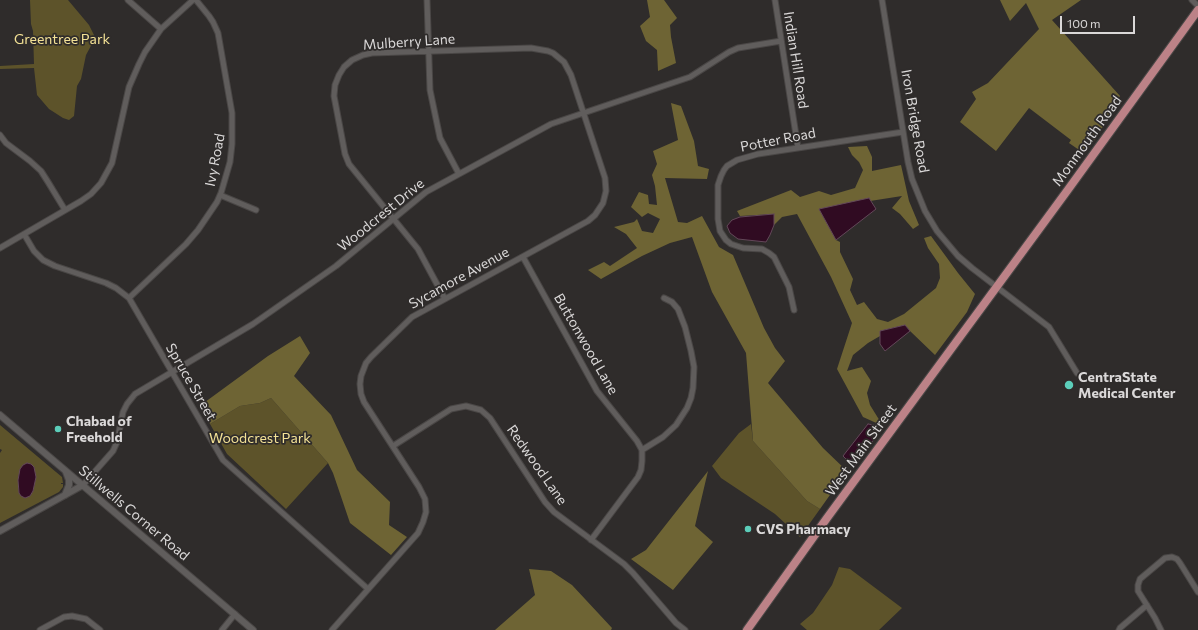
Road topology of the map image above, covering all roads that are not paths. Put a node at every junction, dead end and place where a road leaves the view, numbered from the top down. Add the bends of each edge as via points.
1 (128, 0) edge
2 (194, 0) edge
3 (427, 0) edge
4 (775, 0) edge
5 (882, 0) edge
6 (1192, 0) edge
7 (1198, 6) edge
8 (1198, 10) edge
9 (161, 29) junction
10 (781, 41) junction
11 (429, 51) junction
12 (553, 54) joint
13 (584, 113) junction
14 (903, 132) junction
15 (0, 135) edge
16 (798, 148) junction
17 (459, 174) junction
18 (220, 195) junction
19 (65, 210) junction
20 (256, 210) dead end
21 (393, 219) junction
22 (24, 234) junction
23 (0, 248) edge
24 (523, 257) junction
25 (996, 287) junction
26 (128, 298) junction
27 (664, 298) dead end
28 (445, 299) junction
29 (794, 310) dead end
30 (171, 372) junction
31 (1077, 373) dead end
32 (0, 415) edge
33 (393, 446) junction
34 (642, 450) junction
35 (66, 472) junction
36 (83, 485) junction
37 (63, 496) junction
38 (0, 531) edge
39 (591, 540) junction
40 (368, 589) junction
41 (1198, 592) edge
42 (1147, 605) junction
43 (235, 614) junction
44 (1119, 629) edge
45 (40, 630) edge
46 (100, 630) edge
47 (222, 630) edge
48 (253, 630) edge
49 (332, 630) edge
50 (685, 630) edge
51 (747, 630) edge
52 (1161, 630) edge

1 - 9 street
2 - 9 street
2 - 18 street, Ivy Road via 208,14 215,26 230,97 232,144 230,162
3 - 11 street
4 - 10 street, Indian Hill Road
5 - 14 street, Iron Bridge Road
6 - 7 street
8 - 25 main road, Monmouth Road
9 - 19 street via 133,75 109,171 91,194
10 - 13 street, Woodcrest Drive via 738,48 690,77
10 - 16 street, Indian Hill Road
11 - 12 street, Mulberry Lane via 531,48 544,49
11 - 17 street via 430,90 438,133
11 - 21 street, Mulberry Lane via 363,55 344,67 335,85 335,99 349,164
12 - 13 street, Sycamore Avenue via 564,62 569,70
13 - 17 street, Woodcrest Drive via 546,126
13 - 24 street, Sycamore Avenue via 605,178 606,191 603,202 588,220
14 - 16 street, Potter Road
14 - 25 street, Iron Bridge Road via 912,179 937,231 958,256
15 - 19 street via 6,143 41,171
16 - 29 street, Potter Road via 747,157 727,166 719,181 718,212 720,231 726,240 736,246 762,250 774,257 789,287
17 - 21 street, Woodcrest Drive via 426,192
18 - 20 street
18 - 26 street, Ivy Road via 186,244
19 - 22 street
21 - 28 street, Mulberry Lane via 418,249
21 - 30 street, Woodcrest Drive via 336,266 253,324
22 - 23 street
22 - 26 street, Spruce Street via 42,260 106,283
24 - 28 street, Sycamore Avenue
24 - 34 street, Buttonwood Lane via 597,391
25 - 31 street, Iron Bridge Road via 1049,327
25 - 51 main road, West Main Street
26 - 30 street, Spruce Street
27 - 34 street via 678,309 685,327 694,367 693,388 687,408 676,425
28 - 33 street, Sycamore Avenue via 409,320 371,357 363,369 360,384 364,402
30 - 36 street, Woodcrest Drive via 139,390 131,398 123,412 117,442
30 - 40 street, Spruce Street via 223,460
32 - 35 street, Stillwells Corner Road
33 - 39 street, Redwood Lane via 451,409 466,406 478,409 490,418 550,508
33 - 40 street, Sycamore Avenue via 423,493 426,505 425,518 418,533
34 - 39 street via 638,477
35 - 36 street, Stillwells Corner Road
35 - 37 street via 69,487
36 - 37 street
36 - 43 street, Stillwells Corner Road
37 - 38 street
39 - 50 street, Redwood Lane via 624,564
40 - 49 street, Sycamore Avenue
41 - 42 street via 1180,562 1168,557 1139,582 1138,591
42 - 44 street
42 - 52 street
43 - 47 street
43 - 48 street, Stillwells Corner Road
45 - 46 street via 60,619 72,616 86,619

